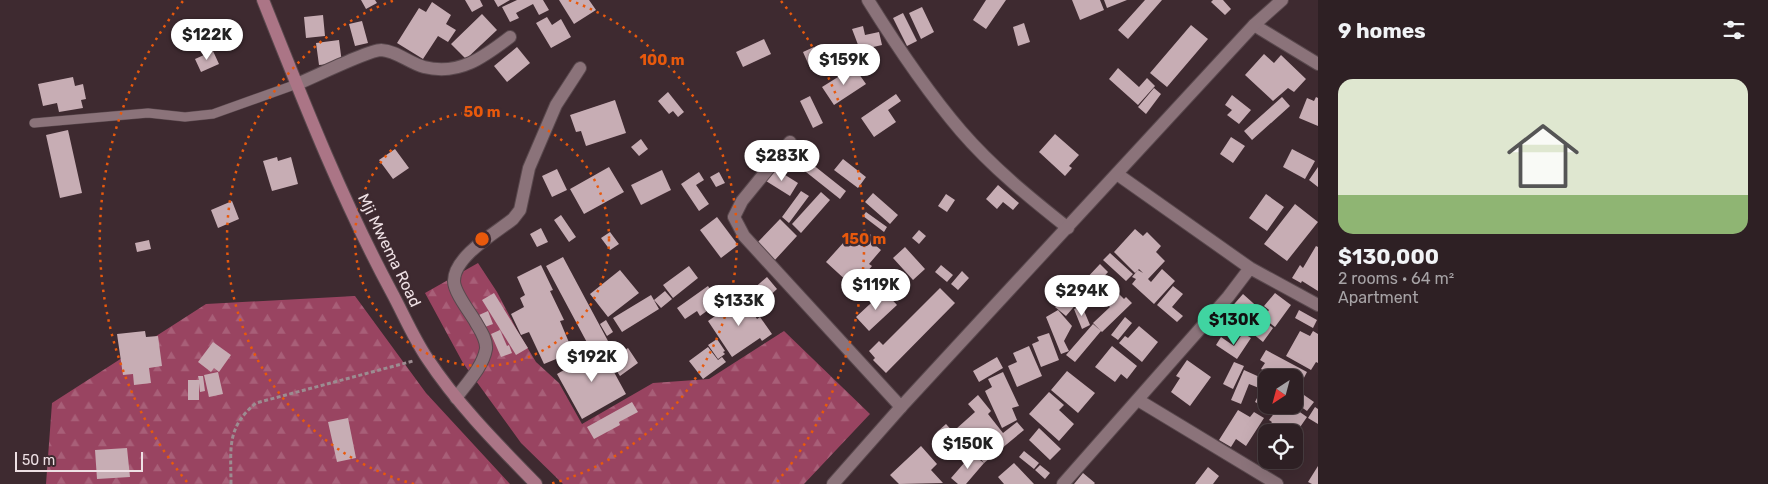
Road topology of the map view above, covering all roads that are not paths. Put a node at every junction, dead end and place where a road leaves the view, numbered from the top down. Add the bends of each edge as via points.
1 (263, 0) edge
2 (868, 0) edge
3 (1282, 0) edge
4 (1254, 25) junction
5 (510, 36) dead end
6 (1318, 64) edge
7 (580, 68) dead end
8 (297, 84) junction
9 (34, 123) dead end
10 (790, 142) dead end
11 (1117, 174) junction
12 (1068, 228) junction
13 (1250, 268) junction
14 (1318, 304) edge
15 (456, 398) junction
16 (1138, 400) junction
17 (901, 407) junction
18 (536, 484) edge
19 (833, 484) edge
20 (1063, 484) edge
21 (1277, 484) edge

1 - 8 main road, Mji Mwema Road
2 - 12 street via 911,65 961,131 1031,199
3 - 4 street
4 - 6 street
4 - 11 street
5 - 8 street via 491,52 456,69 424,67 398,54 380,50
7 - 15 street via 556,105 529,168 519,213 472,249 455,276 456,287 484,337 486,348 479,365
8 - 9 lane via 213,114 185,117 148,112
8 - 15 main road, Mji Mwema Road via 365,243 426,357
10 - 17 street via 742,201 734,217 744,236
11 - 12 street
11 - 13 street
12 - 17 street
13 - 14 street
13 - 16 street
15 - 18 main road, Mji Mwema Road
16 - 20 street
16 - 21 street
17 - 19 street

